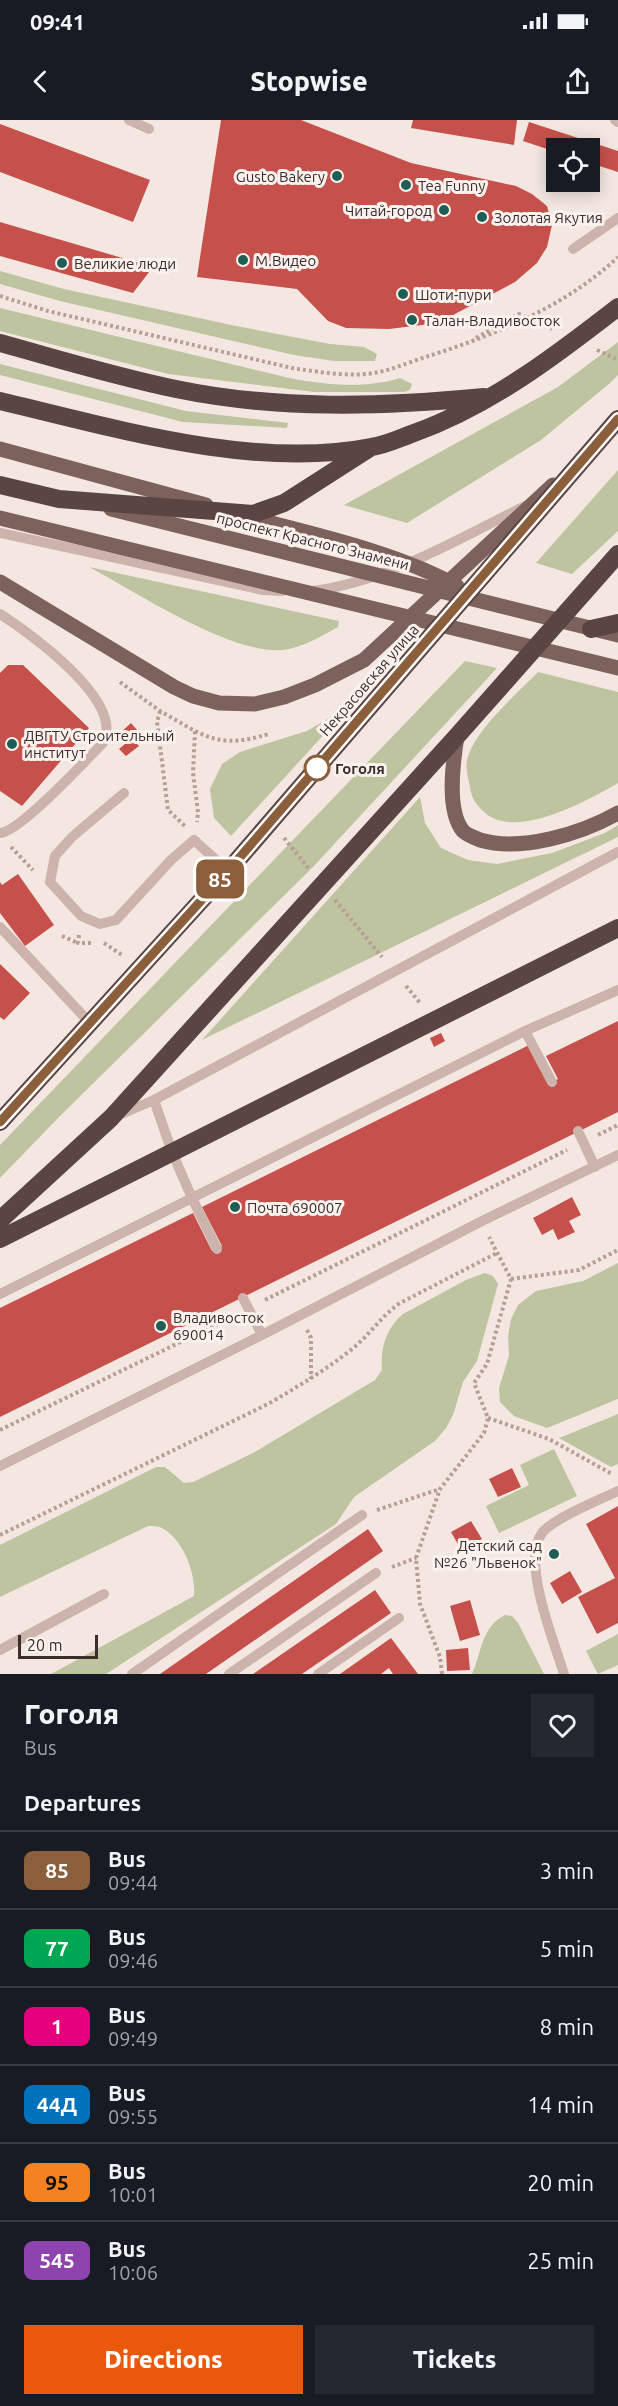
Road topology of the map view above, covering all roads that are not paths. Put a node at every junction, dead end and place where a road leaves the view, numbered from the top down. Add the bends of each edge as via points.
1 (129, 120) edge
2 (149, 129) dead end
3 (618, 218) edge
4 (573, 249) dead end
5 (618, 307) edge
6 (0, 343) edge
7 (494, 396) junction
8 (0, 400) edge
9 (618, 419) edge
10 (598, 444) junction
11 (372, 447) junction
12 (0, 449) edge
13 (0, 483) edge
14 (534, 501) junction
15 (0, 518) edge
16 (0, 533) edge
17 (618, 554) edge
18 (0, 582) edge
19 (491, 605) junction
20 (0, 614) edge
21 (618, 623) edge
22 (591, 629) junction
23 (618, 635) edge
24 (618, 668) edge
25 (457, 736) junction
26 (124, 793) dead end
27 (618, 813) edge
28 (0, 833) edge
29 (618, 852) edge
30 (228, 871) junction
31 (0, 927) edge
32 (618, 928) edge
33 (618, 990) edge
34 (90, 1023) junction
35 (525, 1030) junction
36 (552, 1082) dead end
37 (154, 1100) junction
38 (111, 1118) junction
39 (0, 1122) edge
40 (578, 1131) dead end
41 (172, 1152) junction
42 (618, 1155) edge
43 (595, 1167) junction
44 (192, 1198) junction
45 (0, 1220) edge
46 (0, 1239) edge
47 (217, 1249) dead end
48 (0, 1294) edge
49 (243, 1298) dead end
50 (262, 1335) junction
51 (0, 1466) edge
52 (618, 1491) edge
53 (362, 1515) dead end
54 (376, 1573) road end
55 (104, 1594) dead end
56 (399, 1618) dead end
57 (0, 1650) edge
58 (132, 1674) edge
59 (229, 1674) edge
60 (318, 1674) edge
61 (564, 1674) edge

1 - 2 lane
3 - 4 lane
5 - 7 highway via 565,349
6 - 7 highway via 176,389 246,400 309,406
7 - 11 highway via 442,422
8 - 11 highway via 152,438 249,451 306,453
9 - 10 highway, Некрасовская улица
10 - 14 main road
10 - 30 highway, Некрасовская улица
11 - 13 highway via 284,503 253,514 59,498
12 - 19 main road via 363,550 430,572
13 - 19 main road, проспект Красного Знамени
14 - 16 lane via 408,564 338,587 305,592 263,590
14 - 18 main road via 364,660 315,685 255,704 219,703 193,696
15 - 24 main road
17 - 25 highway
19 - 22 main road, проспект Красного Знамени
20 - 28 lane via 64,662 94,698 108,726 103,743 22,821
21 - 22 highway
22 - 23 main road, проспект Красного Знамени
25 - 27 main road via 451,767 453,806 464,831 474,838 512,845 559,836
25 - 38 highway
26 - 30 lane via 55,856 50,882 81,916 100,924 116,920 194,840
29 - 37 lane
30 - 34 highway, Некрасовская улица
31 - 34 lane
32 - 41 highway
33 - 35 lane
34 - 39 highway, Некрасовская улица
35 - 36 lane
35 - 44 lane
37 - 38 lane
37 - 41 lane
38 - 45 highway
40 - 43 lane
41 - 44 lane
41 - 46 highway
42 - 43 lane
43 - 50 lane
44 - 47 lane
44 - 48 lane
49 - 50 lane
50 - 51 lane
52 - 61 lane via 556,1522 543,1531 536,1543 536,1579
53 - 58 lane
54 - 59 lane
55 - 57 lane
56 - 60 lane

